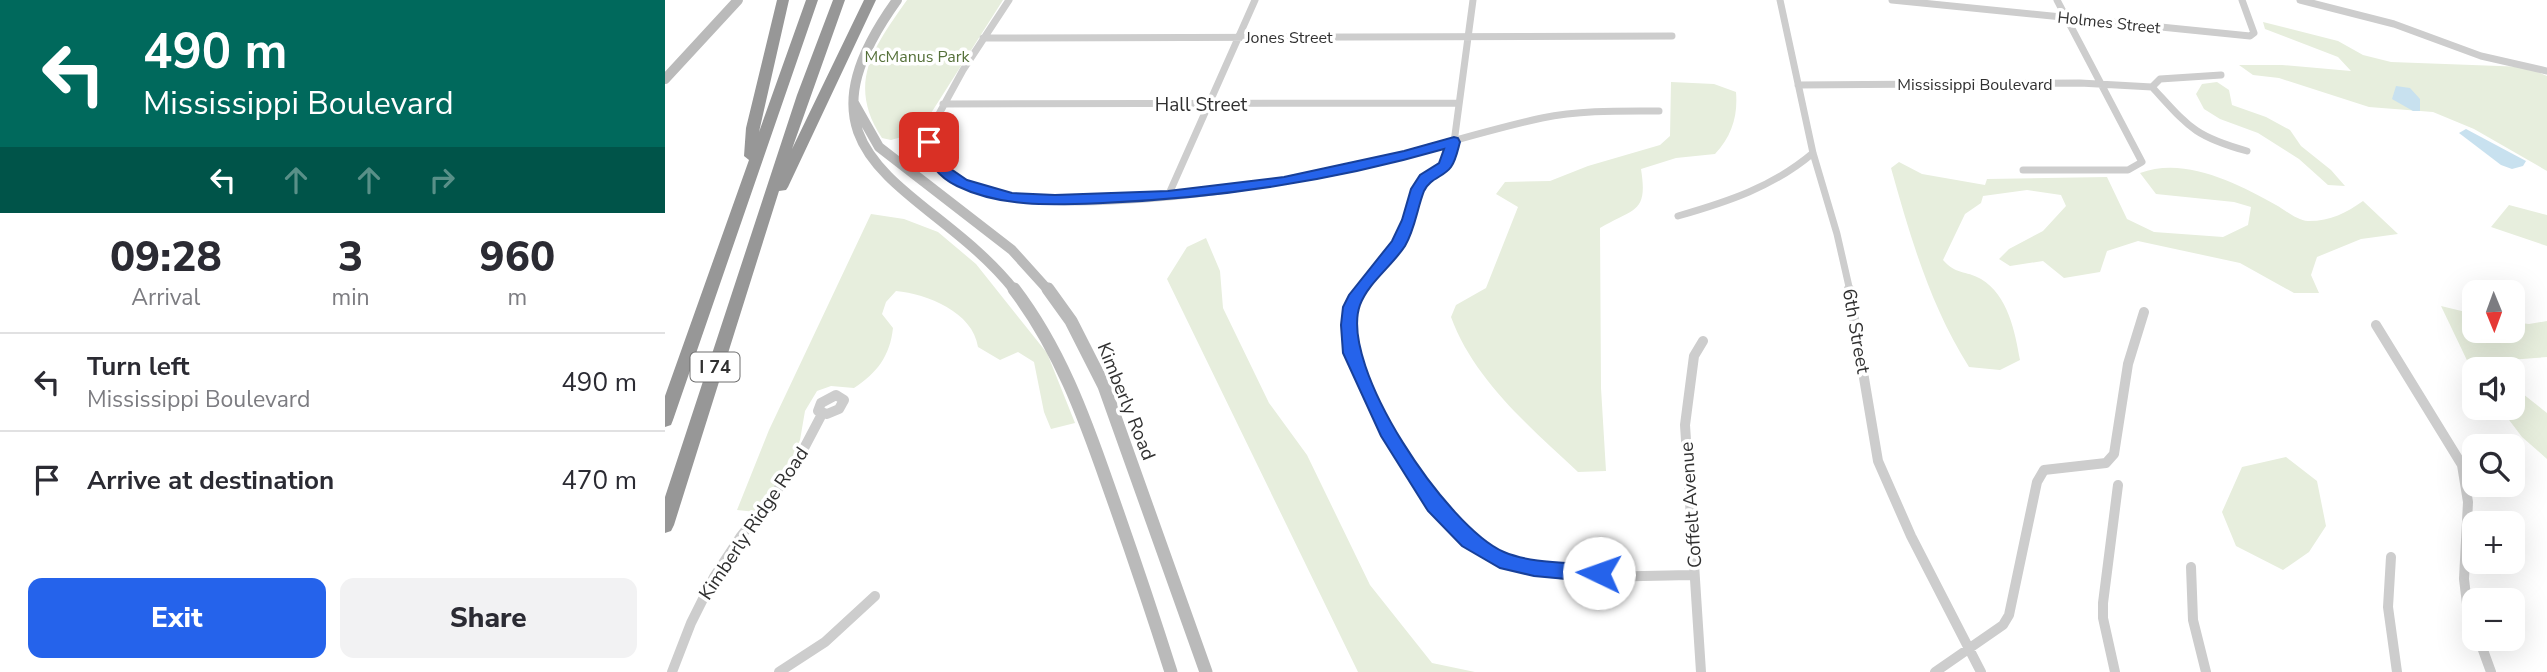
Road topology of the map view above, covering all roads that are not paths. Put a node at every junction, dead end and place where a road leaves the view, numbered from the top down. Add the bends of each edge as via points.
1 (738, 0) edge
2 (783, 0) edge
3 (812, 0) edge
4 (839, 0) edge
5 (870, 0) edge
6 (897, 0) edge
7 (1009, 0) edge
8 (1255, 0) edge
9 (1473, 0) edge
10 (1780, 0) edge
11 (1892, 0) edge
12 (2057, 0) edge
13 (2300, 0) edge
14 (2243, 3) edge
15 (2067, 18) junction
16 (1672, 36) dead end
17 (1238, 37) junction
18 (1468, 37) junction
19 (983, 38) junction
20 (2547, 71) edge
21 (2221, 75) dead end
22 (665, 79) edge
23 (2101, 84) junction
24 (1798, 85) junction
25 (2152, 87) junction
26 (854, 103) junction
27 (1459, 103) junction
28 (943, 104) junction
29 (1209, 104) junction
30 (1659, 111) dead end
31 (1454, 142) junction
32 (2246, 151) dead end
33 (1813, 153) junction
34 (2024, 170) dead end
35 (750, 179) junction
36 (1168, 196) junction
37 (765, 209) junction
38 (1678, 216) dead end
39 (2144, 312) dead end
40 (2376, 325) dead end
41 (1703, 341) dead end
42 (822, 414) dead end
43 (665, 420) edge
44 (2118, 485) dead end
45 (665, 525) edge
46 (2391, 558) dead end
47 (2191, 567) dead end
48 (1694, 575) junction
49 (2466, 588) edge
50 (875, 596) dead end
51 (1969, 649) junction
52 (2483, 651) edge
53 (672, 672) edge
54 (779, 672) edge
55 (1171, 672) edge
56 (1206, 672) edge
57 (1701, 672) edge
58 (1935, 672) edge
59 (1981, 672) edge
60 (2115, 672) edge
61 (2206, 672) edge
62 (2397, 672) edge
63 (2491, 672) edge

1 - 22 main road
2 - 35 highway via 753,128
3 - 35 highway, I 74
4 - 37 highway, I 74
5 - 37 highway via 785,181
6 - 26 main road via 864,51
7 - 19 street
8 - 17 street
9 - 18 street
10 - 24 street, 6th Street
11 - 15 street, Holmes Street
12 - 15 street
13 - 20 street via 2394,24 2481,56
14 - 15 street, Holmes Street via 2254,33 2251,36
15 - 23 street
16 - 18 street, Jones Street
17 - 18 street, Jones Street
17 - 19 street, Jones Street
17 - 29 street
18 - 27 street
19 - 28 street
21 - 25 street via 2160,79
23 - 24 street, Mississippi Boulevard
23 - 25 street, Mississippi Boulevard
23 - 34 street via 2141,162 2123,170
24 - 33 street, 6th Street
25 - 32 street via 2195,132
26 - 55 main road via 857,132 874,163 895,187 995,266 1064,366 1122,521
26 - 56 main road, Kimberly Road via 879,147 1012,250 1071,321 1104,386
27 - 29 street, Hall Street
27 - 31 street
28 - 29 street, Hall Street
28 - 36 street via 928,134 929,142 943,170 962,183 1012,198
29 - 36 street
30 - 31 street via 1567,114
31 - 36 street via 1306,177
31 - 48 street via 1445,166 1425,178 1418,189 1398,244 1351,307 1352,353 1387,431 1435,505 1468,540 1500,559 1575,573
33 - 38 street via 1736,200
33 - 51 street, 6th Street via 1856,315 1880,468
35 - 43 highway, I 74
37 - 45 highway, I 74
39 - 51 street via 2128,364 2114,454 2106,464 2044,470 2036,482 2009,615 2003,625
40 - 49 street via 2463,468 2468,502
41 - 48 street, Coffelt Avenue via 1694,356 1685,425
42 - 53 street, Kimberly Ridge Road via 800,460 711,582
44 - 60 street via 2103,603
46 - 62 street via 2388,607
47 - 61 street via 2194,638
48 - 57 street, Coffelt Avenue
50 - 54 street via 825,642
51 - 58 street
51 - 59 street, 6th Street
52 - 63 street

